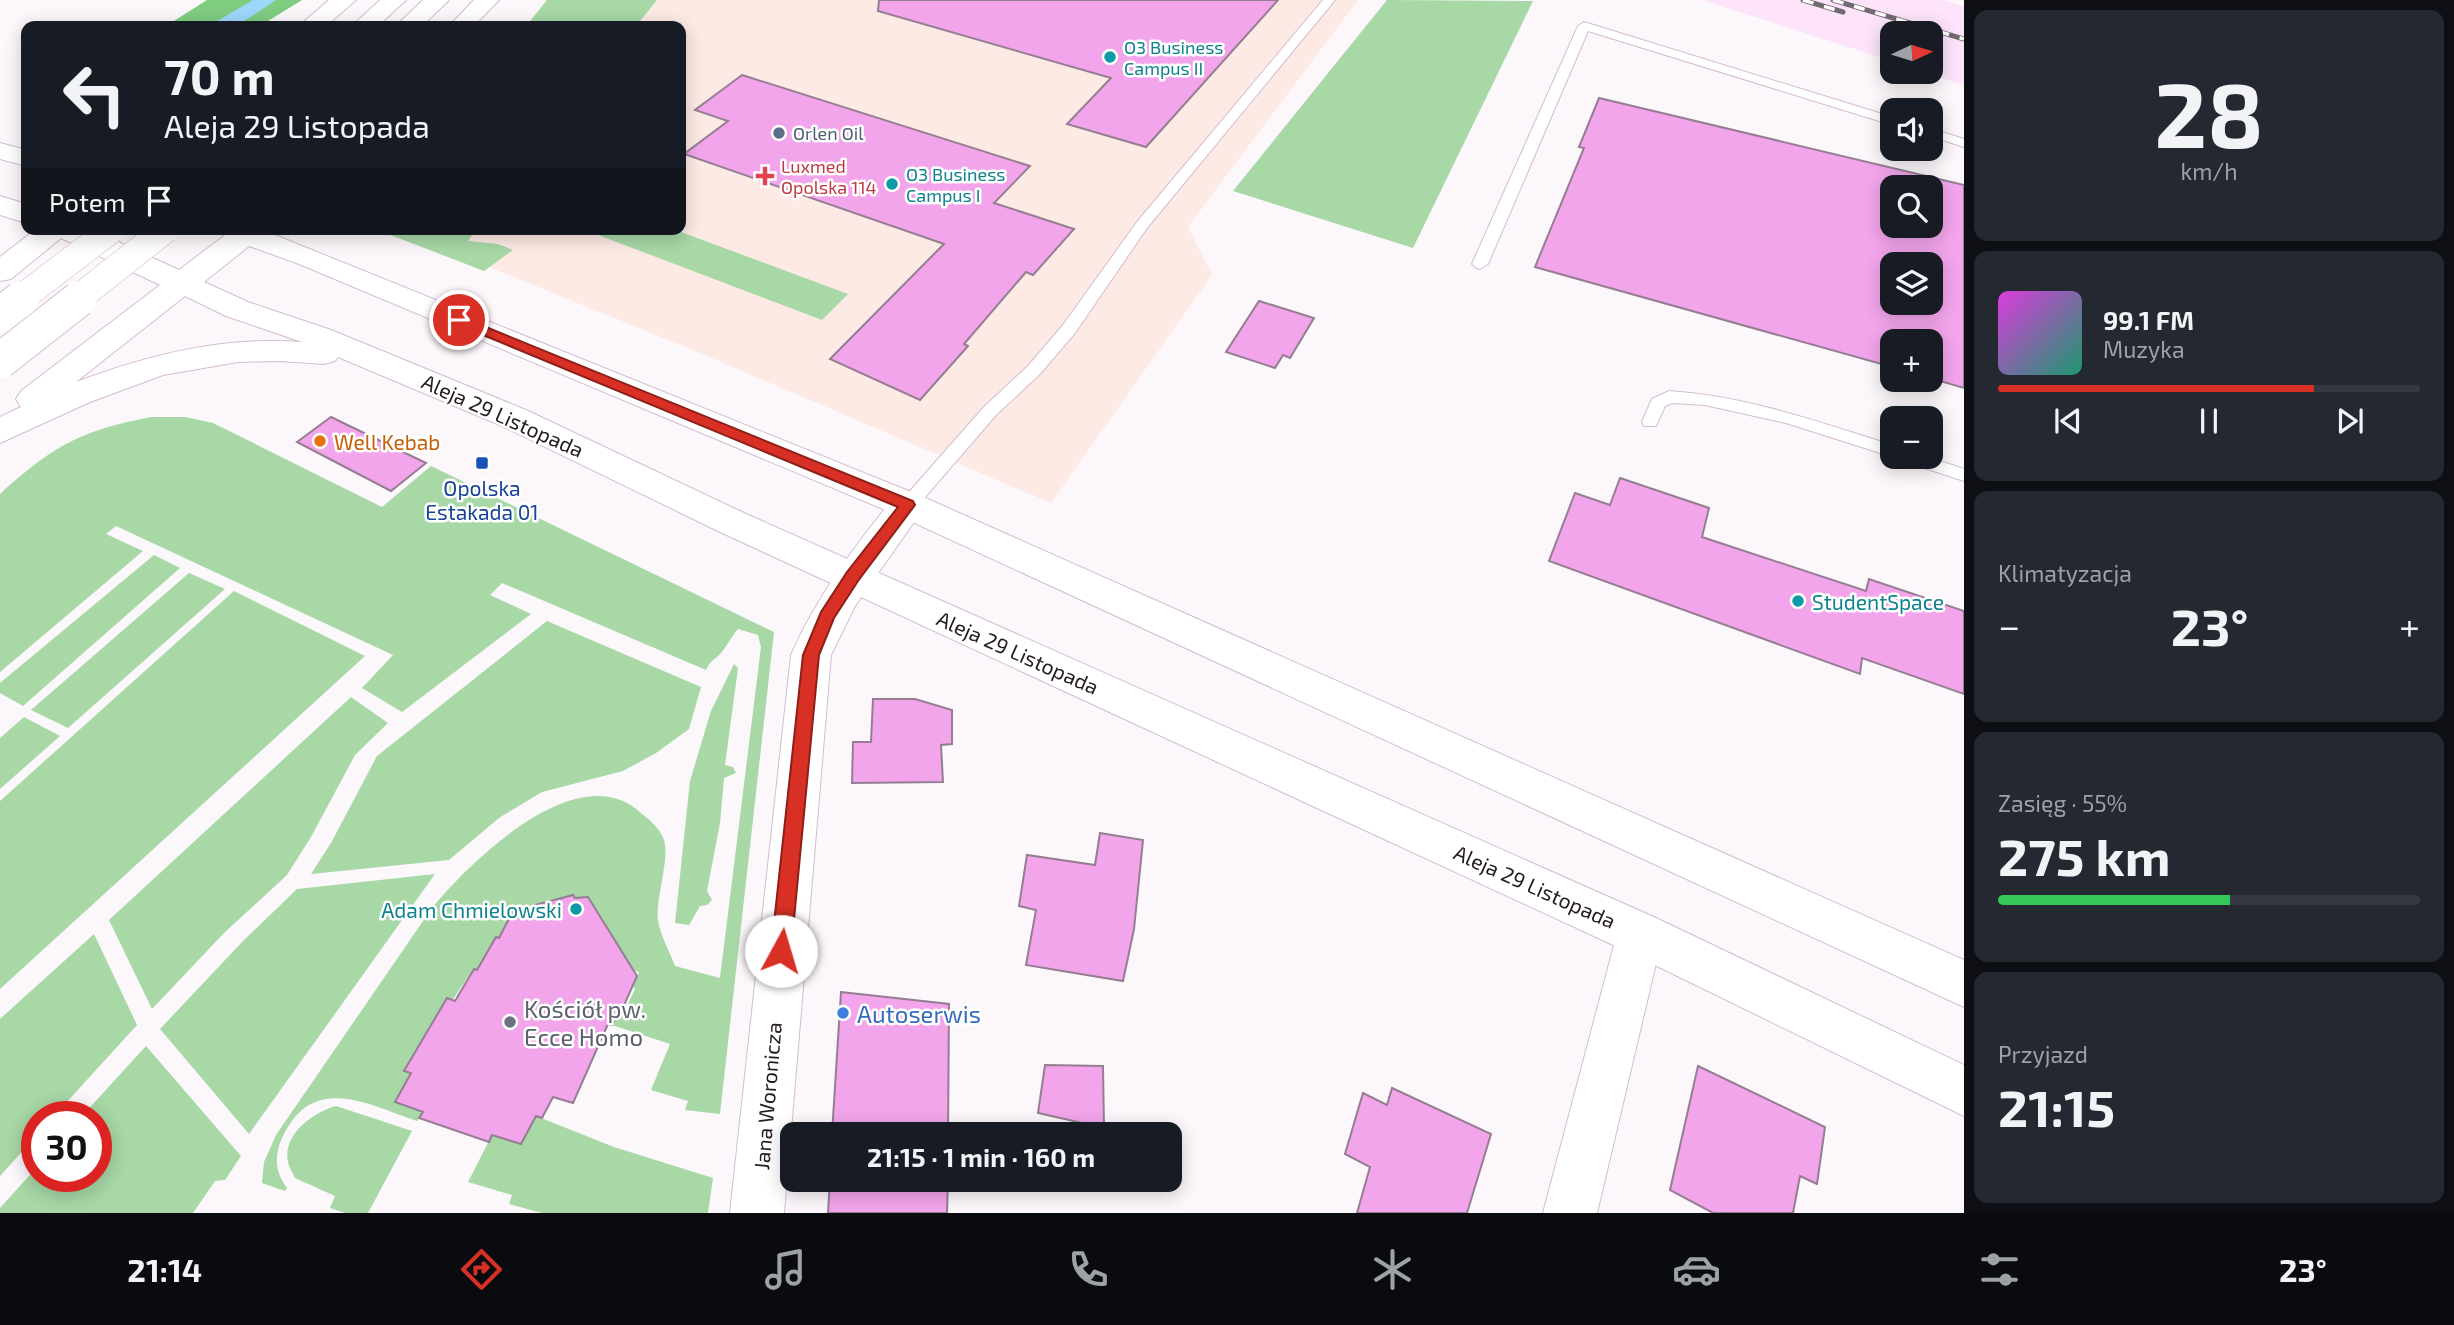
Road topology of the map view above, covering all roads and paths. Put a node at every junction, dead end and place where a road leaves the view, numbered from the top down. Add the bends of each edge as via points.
1 (344, 0) edge
2 (394, 0) edge
3 (487, 0) edge
4 (1329, 0) edge
5 (435, 2) edge
6 (317, 21) edge
7 (370, 21) edge
8 (414, 21) edge
9 (466, 21) edge
10 (1880, 117) edge
11 (1943, 136) edge
12 (1964, 143) edge
13 (0, 151) edge
14 (21, 157) edge
15 (0, 205) edge
16 (21, 212) edge
17 (46, 235) edge
18 (78, 235) edge
19 (105, 235) edge
20 (158, 235) edge
21 (238, 235) edge
22 (253, 235) edge
23 (1480, 264) dead end
24 (0, 272) edge
25 (179, 284) junction
26 (0, 315) edge
27 (0, 361) edge
28 (405, 372) junction
29 (1650, 422) dead end
30 (0, 425) edge
31 (0, 431) edge
32 (1880, 447) edge
33 (1943, 468) edge
34 (1964, 475) edge
35 (908, 505) junction
36 (853, 576) junction
37 (1640, 934) junction
38 (1964, 984) edge
39 (1964, 1091) edge
40 (757, 1213) edge
41 (1570, 1213) edge

1 - 6 main road
2 - 7 main road
3 - 9 main road
4 - 35 lane via 1142,225 1069,329
5 - 8 main road
10 - 23 lane via 1584,26
11 - 12 lane
13 - 14 main road
15 - 16 main road
17 - 24 main road
18 - 25 main road, Aleja 29 Listopada
19 - 26 main road, bridge
20 - 27 main road, bridge
21 - 25 main road
22 - 35 main road
25 - 28 main road, Aleja 29 Listopada
25 - 30 main road
28 - 31 main road via 280,349 220,352 113,379
28 - 36 main road, Aleja 29 Listopada
29 - 32 lane via 1658,403 1669,397 1705,399 1788,418
33 - 34 lane
35 - 36 main road, Jana Woronicza
35 - 38 main road
36 - 37 main road, Aleja 29 Listopada
36 - 40 main road, Jana Woronicza via 827,616 811,655
37 - 39 main road, Aleja 29 Listopada
37 - 41 main road

